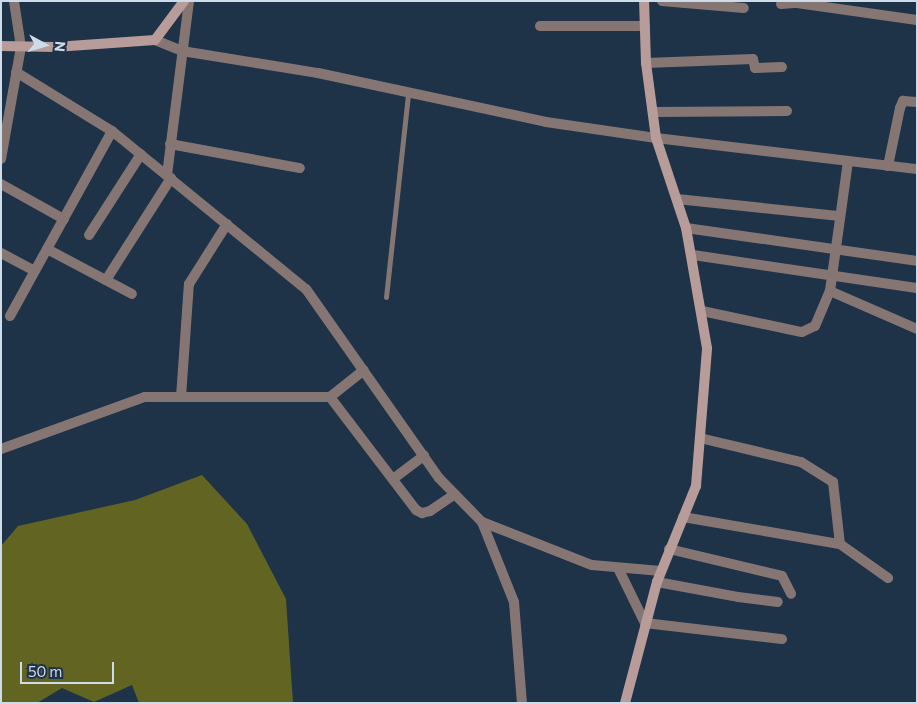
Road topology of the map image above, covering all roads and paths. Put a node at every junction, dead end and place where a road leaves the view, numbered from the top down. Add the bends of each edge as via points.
1 (14, 1) edge
2 (184, 1) edge
3 (189, 1) edge
4 (644, 1) edge
5 (662, 1) edge
6 (781, 4) dead end
7 (744, 8) dead end
8 (917, 20) edge
9 (540, 26) dead end
10 (645, 26) junction
11 (155, 40) junction
12 (1, 46) edge
13 (21, 47) junction
14 (182, 51) junction
15 (646, 63) junction
16 (782, 67) dead end
17 (16, 72) junction
18 (408, 94) junction
19 (917, 102) edge
20 (788, 111) dead end
21 (653, 112) junction
22 (5, 121) edge
23 (112, 131) junction
24 (656, 138) junction
25 (170, 144) junction
26 (141, 154) junction
27 (1, 157) edge
28 (848, 161) junction
29 (888, 166) junction
30 (300, 168) dead end
31 (917, 170) edge
32 (169, 177) junction
33 (1, 184) edge
34 (677, 199) junction
35 (840, 216) junction
36 (64, 219) junction
37 (227, 224) junction
38 (686, 228) junction
39 (89, 236) dead end
40 (47, 249) junction
41 (835, 250) junction
42 (1, 253) edge
43 (693, 255) junction
44 (917, 261) edge
45 (35, 271) junction
46 (832, 276) junction
47 (106, 280) junction
48 (917, 288) edge
49 (830, 291) junction
50 (132, 294) dead end
51 (386, 297) dead end
52 (702, 311) junction
53 (10, 316) dead end
54 (917, 329) edge
55 (364, 370) junction
56 (180, 397) junction
57 (330, 397) junction
58 (700, 438) junction
59 (1, 449) edge
60 (424, 456) junction
61 (393, 479) junction
62 (455, 494) junction
63 (683, 517) junction
64 (482, 522) junction
65 (840, 544) junction
66 (669, 549) junction
67 (618, 568) junction
68 (661, 571) junction
69 (888, 578) dead end
70 (657, 582) junction
71 (791, 594) dead end
72 (778, 602) dead end
73 (645, 623) junction
74 (782, 639) dead end
75 (522, 703) edge
76 (625, 703) edge

1 - 13 street
2 - 11 street
3 - 14 street
4 - 10 street
5 - 7 street
6 - 8 street via 797,3
9 - 10 street
10 - 15 street
11 - 13 street
11 - 14 street
12 - 13 street
13 - 17 street
14 - 18 street via 318,73
14 - 25 street
15 - 16 street via 753,59 755,68
15 - 21 street
17 - 22 street
17 - 23 street
18 - 24 street via 546,122
18 - 51 lane
19 - 29 street via 903,101
20 - 21 street
21 - 24 street
22 - 27 street
23 - 26 street
23 - 36 street
24 - 28 street
24 - 34 street
25 - 30 street
25 - 32 street
26 - 32 street
26 - 39 street
28 - 29 street
28 - 35 street
29 - 31 street
32 - 37 street
32 - 47 street
33 - 36 street
34 - 35 street
34 - 38 street
35 - 41 street
36 - 40 street
37 - 55 street via 306,289
37 - 56 street via 189,284
38 - 41 street
38 - 43 street
40 - 45 street
40 - 47 street
41 - 44 street
41 - 46 street
42 - 45 street
43 - 46 street
43 - 52 street
45 - 53 street
46 - 48 street
46 - 49 street
47 - 50 street
49 - 52 street via 815,326 802,332
49 - 54 street
52 - 58 street via 707,348
55 - 57 street
55 - 60 street
56 - 57 street
56 - 59 street via 145,397
57 - 61 street
58 - 63 street via 696,486
58 - 65 street via 801,462 833,482
60 - 61 street
60 - 62 street
61 - 62 street via 416,510 422,513
62 - 64 street
63 - 65 street
63 - 66 street
64 - 67 street via 592,565
64 - 75 street via 514,602
65 - 69 street
66 - 68 street
66 - 71 street via 782,576
67 - 68 street
67 - 73 street
68 - 70 street
70 - 72 street
70 - 73 street
73 - 74 street
73 - 76 street

